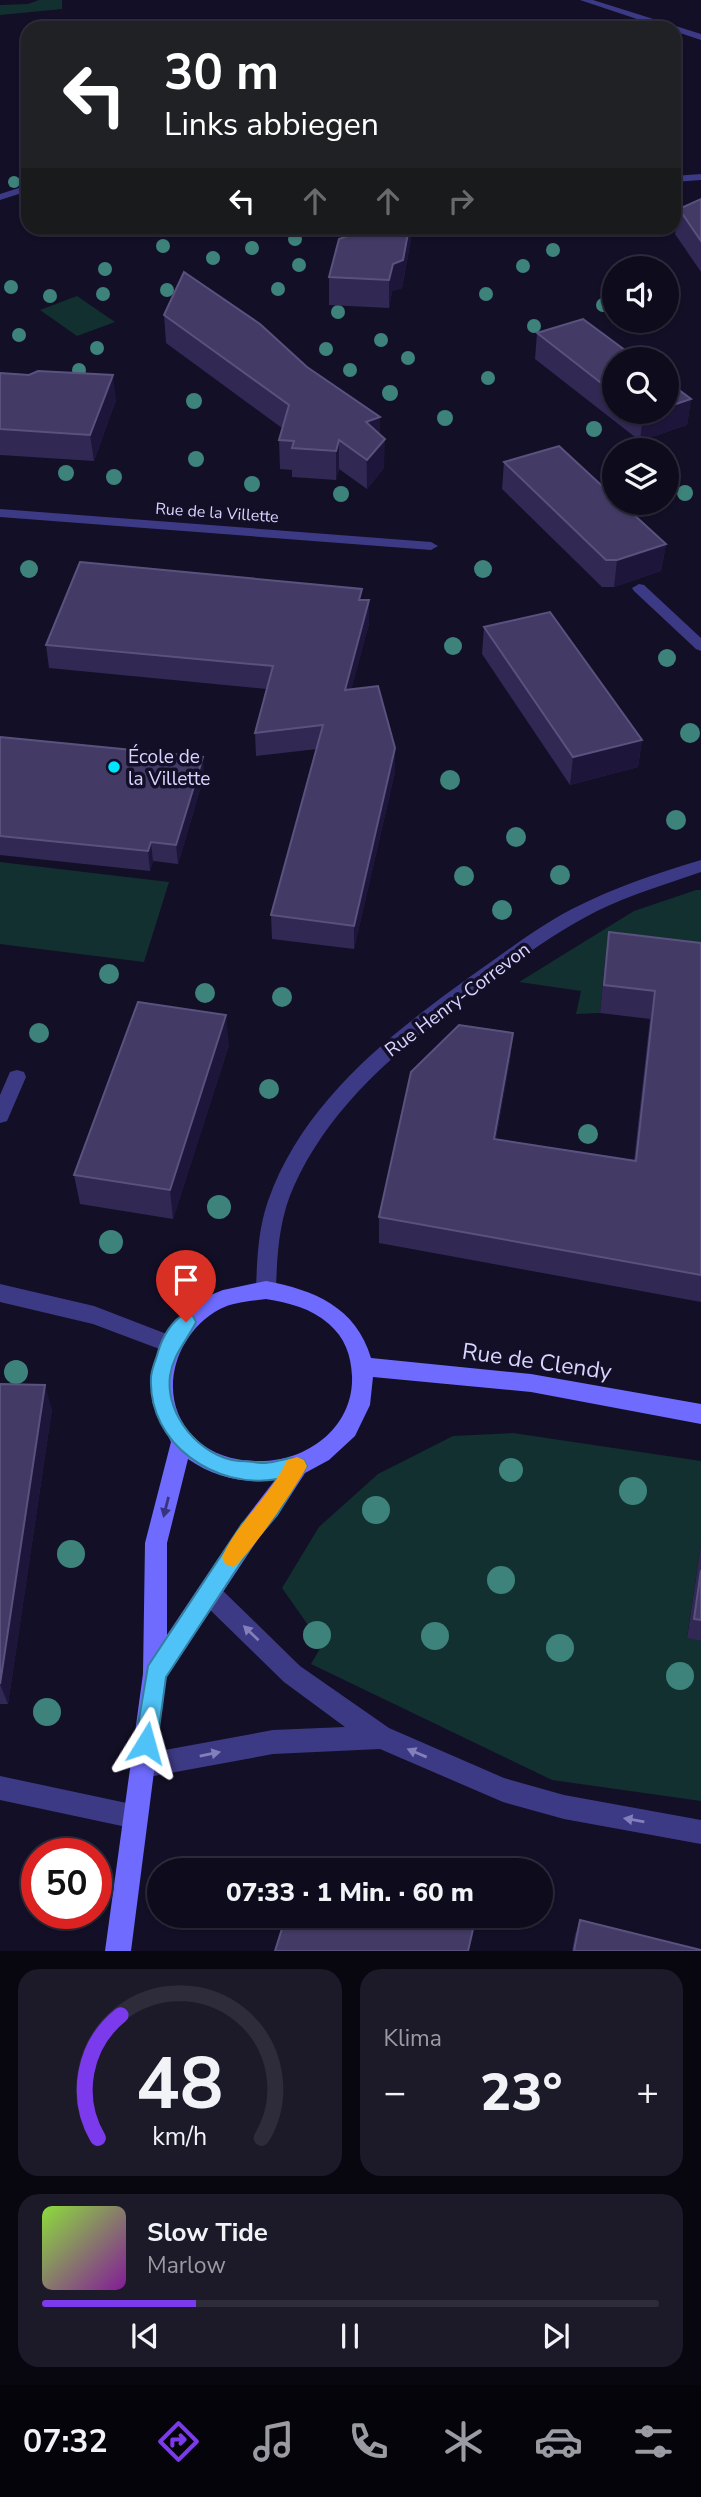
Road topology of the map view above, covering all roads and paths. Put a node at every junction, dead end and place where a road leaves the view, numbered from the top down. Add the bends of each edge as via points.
1 (584, 0) edge
2 (651, 21) edge
3 (681, 31) edge
4 (701, 37) edge
5 (701, 177) edge
6 (681, 178) edge
7 (21, 190) edge
8 (0, 197) edge
9 (0, 513) edge
10 (431, 546) dead end
11 (639, 588) dead end
12 (701, 646) edge
13 (701, 866) edge
14 (17, 1077) dead end
15 (0, 1116) edge
16 (266, 1290) junction
17 (0, 1293) edge
18 (170, 1344) junction
19 (364, 1367) junction
20 (701, 1414) edge
21 (182, 1441) junction
22 (297, 1466) junction
23 (209, 1593) junction
24 (155, 1674) junction
25 (380, 1737) junction
26 (142, 1766) junction
27 (0, 1788) edge
28 (136, 1817) junction
29 (701, 1832) edge
30 (118, 1951) edge

1 - 2 street
3 - 4 street
5 - 6 street
7 - 8 street
9 - 10 street, Rue de la Villette
11 - 12 street
13 - 16 street, Rue Henry-Correvon via 632,888 578,914 530,943 387,1049 344,1094 284,1185 265,1254
14 - 15 street
16 - 18 main road via 210,1304 186,1322
16 - 19 main road via 319,1304 341,1321 356,1342
17 - 18 street via 94,1315
18 - 21 main road via 160,1377 165,1411
19 - 20 main road, Rue de Clendy via 531,1383
19 - 22 main road via 363,1397 350,1427 327,1450
21 - 22 main road via 206,1458 234,1469 266,1472
21 -> 24 main road via 156,1542
22 - 23 main road
23 - 24 main road
25 -> 23 street via 292,1674
24 - 26 main road
26 -> 25 street via 273,1742
29 -> 25 street via 564,1807 503,1790
26 - 28 main road
27 - 28 street
28 - 30 main road

